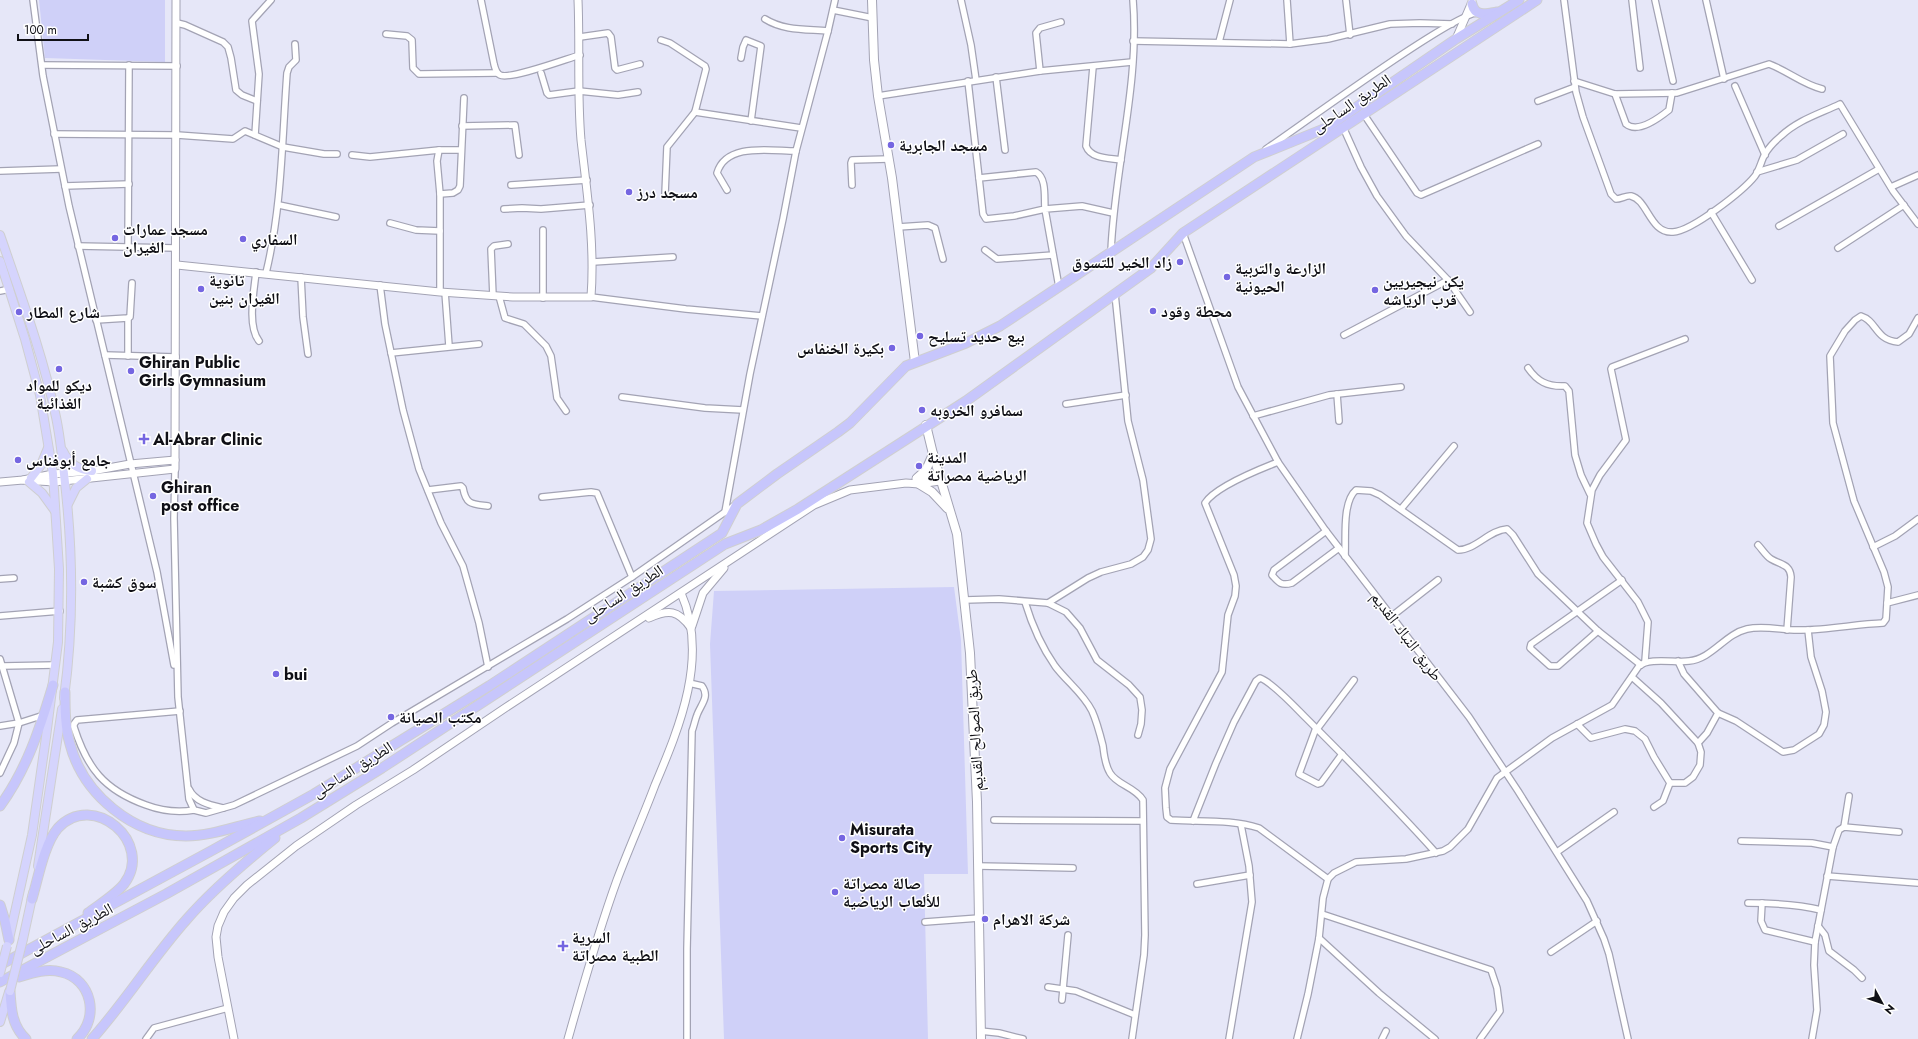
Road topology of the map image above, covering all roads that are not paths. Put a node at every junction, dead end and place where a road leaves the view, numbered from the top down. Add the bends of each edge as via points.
1 (33, 0) edge
2 (176, 0) edge
3 (271, 0) edge
4 (481, 0) edge
5 (578, 0) edge
6 (834, 0) edge
7 (872, 0) edge
8 (961, 0) edge
9 (1133, 0) edge
10 (1230, 0) edge
11 (1287, 0) edge
12 (1346, 0) edge
13 (1519, 0) edge
14 (1537, 0) edge
15 (1564, 0) edge
16 (1632, 0) edge
17 (1655, 0) edge
18 (1706, 0) edge
19 (1472, 2) edge
20 (833, 10) junction
21 (1502, 11) junction
22 (1478, 13) junction
23 (1467, 15) junction
24 (873, 18) junction
25 (766, 19) dead end
26 (1061, 22) dead end
27 (177, 23) junction
28 (1452, 24) junction
29 (828, 31) junction
30 (386, 34) dead end
31 (1350, 35) junction
32 (580, 37) junction
33 (1456, 39) junction
34 (662, 40) dead end
35 (1134, 40) junction
36 (1219, 42) junction
37 (295, 44) dead end
38 (1290, 44) junction
39 (580, 55) junction
40 (741, 58) dead end
41 (1132, 62) junction
42 (640, 64) dead end
43 (42, 65) junction
44 (129, 65) junction
45 (177, 66) junction
46 (1093, 67) junction
47 (1640, 68) dead end
48 (1040, 71) junction
49 (497, 73) junction
50 (541, 73) dead end
51 (996, 77) junction
52 (1724, 79) junction
53 (976, 80) junction
54 (968, 81) junction
55 (1574, 81) junction
56 (1673, 81) dead end
57 (1735, 86) dead end
58 (1575, 87) junction
59 (1822, 89) dead end
60 (579, 91) junction
61 (638, 92) dead end
62 (1615, 94) junction
63 (1672, 94) junction
64 (878, 96) junction
65 (464, 98) dead end
66 (1538, 100) dead end
67 (257, 101) junction
68 (695, 112) junction
69 (1363, 114) junction
70 (751, 121) junction
71 (462, 126) junction
72 (1343, 127) junction
73 (801, 128) junction
74 (54, 134) junction
75 (1843, 134) dead end
76 (129, 135) junction
77 (177, 135) junction
78 (255, 135) junction
79 (1538, 144) dead end
80 (284, 147) junction
81 (439, 150) junction
82 (461, 150) junction
83 (1005, 150) dead end
84 (796, 151) junction
85 (337, 154) dead end
86 (352, 155) dead end
87 (519, 155) dead end
88 (1765, 155) junction
89 (1254, 157) junction
90 (889, 159) junction
91 (1121, 160) junction
92 (61, 169) junction
93 (1880, 169) junction
94 (0, 171) edge
95 (1757, 172) junction
96 (1918, 175) edge
97 (980, 178) junction
98 (587, 180) junction
99 (129, 184) junction
100 (510, 185) dead end
101 (852, 185) dead end
102 (65, 186) junction
103 (1891, 187) junction
104 (727, 190) dead end
105 (440, 194) junction
106 (665, 194) dead end
107 (279, 205) junction
108 (590, 205) junction
109 (1904, 205) junction
110 (504, 209) dead end
111 (1045, 209) junction
112 (1711, 212) junction
113 (1113, 214) junction
114 (336, 217) dead end
115 (390, 223) dead end
116 (1918, 224) edge
117 (1779, 226) dead end
118 (898, 227) junction
119 (543, 230) dead end
120 (440, 231) junction
121 (1183, 233) junction
122 (0, 235) edge
123 (508, 244) dead end
124 (78, 246) junction
125 (128, 247) junction
126 (176, 248) junction
127 (1838, 248) dead end
128 (985, 250) dead end
129 (1111, 252) junction
130 (1053, 255) junction
131 (673, 257) dead end
132 (943, 258) dead end
133 (0, 261) edge
134 (593, 262) junction
135 (177, 265) junction
136 (256, 272) junction
137 (266, 273) junction
138 (301, 277) junction
139 (1448, 280) junction
140 (1752, 280) dead end
141 (132, 283) dead end
142 (380, 285) junction
143 (1058, 287) junction
144 (10, 289) junction
145 (0, 291) edge
146 (443, 292) junction
147 (1115, 294) junction
148 (496, 296) junction
149 (543, 298) junction
150 (591, 298) junction
151 (1470, 312) dead end
152 (762, 316) junction
153 (128, 318) junction
154 (1918, 318) edge
155 (96, 320) junction
156 (1344, 336) dead end
157 (1685, 339) dead end
158 (259, 341) dead end
159 (479, 344) dead end
160 (448, 346) junction
161 (391, 353) junction
162 (308, 354) dead end
163 (105, 355) junction
164 (128, 356) junction
165 (176, 357) junction
166 (915, 362) junction
167 (1528, 368) dead end
168 (1401, 387) dead end
169 (1337, 394) junction
170 (1126, 395) junction
171 (622, 397) dead end
172 (1066, 404) dead end
173 (743, 410) junction
174 (566, 411) dead end
175 (1253, 416) junction
176 (1339, 421) dead end
177 (926, 425) junction
178 (49, 445) junction
179 (1454, 446) dead end
180 (61, 447) junction
181 (933, 454) junction
182 (175, 460) junction
183 (1278, 462) junction
184 (130, 464) junction
185 (175, 469) junction
186 (92, 471) junction
187 (132, 474) junction
188 (64, 477) junction
189 (54, 478) junction
190 (940, 478) junction
191 (87, 479) junction
192 (28, 480) junction
193 (918, 481) junction
194 (0, 482) edge
195 (428, 490) junction
196 (1590, 494) junction
197 (542, 497) dead end
198 (737, 504) junction
199 (488, 506) dead end
200 (68, 509) junction
201 (1401, 509) junction
202 (55, 512) junction
203 (724, 512) junction
204 (950, 512) junction
205 (1918, 519) edge
206 (1326, 531) junction
207 (1758, 545) dead end
208 (1873, 547) junction
209 (1339, 548) junction
210 (1345, 556) junction
211 (734, 557) junction
212 (632, 577) junction
213 (14, 578) dead end
214 (0, 579) edge
215 (1438, 580) dead end
216 (1622, 580) junction
217 (681, 593) junction
218 (605, 595) junction
219 (1918, 595) edge
220 (965, 600) junction
221 (1025, 602) junction
222 (1048, 603) junction
223 (1887, 603) junction
224 (607, 608) junction
225 (1578, 610) junction
226 (60, 611) junction
227 (0, 616) edge
228 (1392, 616) junction
229 (613, 618) junction
230 (627, 628) junction
231 (692, 628) junction
232 (1787, 630) junction
233 (1808, 630) junction
234 (1598, 631) junction
235 (0, 659) edge
236 (1678, 661) junction
237 (1643, 663) junction
238 (55, 665) junction
239 (488, 667) junction
240 (2, 668) edge
241 (1632, 677) junction
242 (1354, 680) dead end
243 (689, 683) junction
244 (53, 685) junction
245 (65, 692) junction
246 (178, 697) junction
247 (180, 711) junction
248 (1718, 713) junction
249 (44, 716) junction
250 (19, 723) junction
251 (1577, 724) junction
252 (0, 726) edge
253 (1316, 729) junction
254 (1138, 734) dead end
255 (1698, 743) junction
256 (1342, 754) junction
257 (1505, 772) junction
258 (0, 773) edge
259 (187, 783) junction
260 (1670, 783) junction
261 (1849, 796) dead end
262 (0, 806) edge
263 (224, 808) junction
264 (1654, 808) dead end
265 (194, 810) junction
266 (1614, 812) dead end
267 (273, 817) junction
268 (301, 818) junction
269 (994, 820) dead end
270 (1142, 821) junction
271 (1193, 821) junction
272 (1241, 825) junction
273 (1844, 827) junction
274 (1899, 832) dead end
275 (1741, 841) dead end
276 (1833, 847) junction
277 (1557, 852) junction
278 (1436, 853) junction
279 (978, 866) junction
280 (1073, 868) dead end
281 (1250, 875) junction
282 (1827, 876) junction
283 (1328, 879) junction
284 (1918, 883) edge
285 (1197, 884) dead end
286 (32, 899) junction
287 (1748, 903) dead end
288 (1762, 903) junction
289 (0, 905) edge
290 (1821, 910) junction
291 (1322, 914) junction
292 (979, 918) junction
293 (925, 922) dead end
294 (1597, 922) junction
295 (1818, 926) junction
296 (62, 932) junction
297 (1068, 935) dead end
298 (1319, 938) junction
299 (1814, 942) junction
300 (8, 943) junction
301 (29, 949) junction
302 (1551, 952) dead end
303 (0, 959) edge
304 (0, 965) edge
305 (1862, 978) dead end
306 (1, 979) edge
307 (1048, 987) dead end
308 (1063, 989) junction
309 (10, 991) junction
310 (1062, 1000) dead end
311 (228, 1008) junction
312 (1135, 1015) junction
313 (0, 1022) edge
314 (1386, 1032) dead end
315 (980, 1035) edge
316 (26, 1039) edge
317 (77, 1039) edge
318 (92, 1039) edge
319 (146, 1039) edge
320 (234, 1039) edge
321 (568, 1039) edge
322 (687, 1039) edge
323 (1023, 1039) edge
324 (1132, 1039) edge
325 (1229, 1039) edge
326 (1296, 1039) edge
327 (1382, 1039) edge
328 (1435, 1039) edge
329 (1480, 1039) edge
330 (1628, 1039) edge
331 (1812, 1039) edge

1 - 43 street
2 - 27 street
3 - 67 street via 252,21 259,74
4 - 49 street
5 - 32 street
6 - 20 street
7 - 24 main road
8 - 53 street
9 - 35 street
10 - 36 street
11 - 38 street
12 - 31 street
13 - 21 highway, الطريق الساحلى
14 - 69 highway, الطريق الساحلى
15 - 55 street
16 - 47 street
17 - 56 street
18 - 52 street
19 - 22 highway via 1474,11
19 - 23 street
20 - 24 street
20 - 29 street
21 - 22 highway
21 - 33 highway, الطريق الساحلى
22 - 23 street
23 - 28 street
23 - 33 street
24 - 64 main road
25 - 29 street via 783,27
26 - 48 street via 1040,28 1036,33
27 - 45 street
27 - 67 street via 223,42 228,47 231,58 236,90
28 - 31 street via 1390,24
28 - 89 street via 1386,65
29 - 73 street
30 - 49 street via 407,36 412,40 413,68 419,74
31 - 38 street
32 - 39 street
32 - 42 street via 608,33 617,70
33 - 89 highway, الطريق الساحلى via 1326,128
34 - 68 street via 705,66
35 - 36 street
35 - 41 street
36 - 38 street
37 - 80 street via 296,60 288,71
39 - 49 street via 507,76
39 - 60 street
40 - 70 street via 746,40 761,46
41 - 46 street
41 - 91 street
43 - 44 street
43 - 74 street
44 - 45 street
44 - 76 street
45 - 77 street
46 - 48 street
46 - 91 street via 1086,146 1094,155
48 - 51 street
50 - 60 street via 548,95
51 - 53 street
51 - 83 street
52 - 59 street via 1769,64 1809,86
52 - 63 street
53 - 54 street
54 - 64 street
54 - 97 street
55 - 58 street
55 - 62 street
57 - 88 street
58 - 66 street
58 - 112 street via 1583,117 1614,198 1635,198 1656,225 1673,232 1694,224
60 - 61 street via 618,96
60 - 98 street
62 - 63 street
62 - 63 street via 1626,124 1635,128 1665,113 1671,104
64 - 90 main road
65 - 71 street
67 - 78 street
68 - 70 street
68 - 106 street via 667,147
69 - 72 highway, الطريق الساحلى
69 - 79 street via 1417,193 1421,195
70 - 73 street
71 - 82 street
71 - 87 street via 515,125
72 - 121 highway, الطريق الساحلى
72 - 139 street via 1376,196 1406,236
73 - 84 street
74 - 76 street
74 - 92 street
75 - 95 street via 1797,160
76 - 77 street
76 - 99 street
77 - 78 street via 230,139 243,131
77 - 126 street
78 - 80 street
80 - 85 street
80 - 107 street
81 - 82 street
81 - 86 street via 370,157
81 - 105 street via 437,161
82 - 105 street via 458,190
84 - 104 street via 758,150 739,152 730,156 723,160 717,173
84 - 152 street
88 - 93 street via 1772,145 1802,120 1840,104
88 - 95 street
89 - 129 highway, الطريق الساحلى
90 - 101 street via 852,160
90 - 118 main road
91 - 113 street
92 - 94 street
92 - 102 street
93 - 103 street
93 - 117 street
95 - 112 street via 1729,200
96 - 103 street
97 - 111 street via 1015,173 1038,174 1043,181
97 - 111 street via 983,214 986,219
98 - 100 street
98 - 108 street
99 - 102 street
99 - 125 street
102 - 124 street
103 - 109 street
105 - 120 street
107 - 114 street
107 - 137 street
108 - 110 street
108 - 134 street
109 - 116 street
109 - 127 street
111 - 113 street via 1082,206
111 - 130 street
112 - 140 street
113 - 129 street
115 - 120 street via 416,230
118 - 132 street via 928,225 935,228
118 - 166 main road
119 - 149 street
120 - 146 street
121 - 147 highway, الطريق الساحلى via 1151,268
121 - 175 street, طريق النباك القديم via 1238,387
122 - 180 main road via 42,360
123 - 148 street via 494,246 491,249
124 - 125 street
124 - 155 street
125 - 126 street
126 - 135 street
128 - 130 street via 997,259
129 - 143 highway, الطريق الساحلى
130 - 143 street
131 - 134 street
133 - 144 main road
134 - 150 street
135 - 136 street
135 - 165 street
136 - 137 street
136 - 158 street via 253,326
137 - 138 street
138 - 142 street
138 - 162 street
139 - 151 street
139 - 156 street
141 - 153 street via 131,314
142 - 146 street
142 - 161 street
143 - 166 highway, الطريق الساحلى via 1000,326 966,343
144 - 145 street
144 - 178 main road via 33,366
146 - 148 street
146 - 160 street
147 - 170 street
147 - 177 highway, الطريق الساحلى via 966,401
148 - 149 street
148 - 174 street via 505,318 524,324 549,350 558,398
149 - 150 street
150 - 152 street
152 - 173 street
153 - 155 street
153 - 164 street
154 - 208 street via 1909,334 1898,342 1889,341 1876,331 1866,317 1861,316 1845,331 1830,356 1833,424 1854,501
155 - 163 street
157 - 196 street via 1612,367 1626,443 1600,475
159 - 160 street
160 - 161 street
161 - 195 street via 403,410 419,469
163 - 164 street
163 - 184 street
164 - 165 street
165 - 182 street
166 - 198 highway, الطريق الساحلى via 902,370 838,432
167 - 196 street via 1540,381 1548,385 1565,386 1569,391 1575,455
168 - 169 street
169 - 175 street
169 - 176 street
170 - 172 street
170 - 222 street via 1128,421 1143,480 1150,539 1148,550 1143,557 1131,564 1101,572
171 - 173 street via 705,408
173 - 203 street
175 - 183 street, طريق النباك القديم
177 - 181 main road, طريق الصوالح القديم
177 - 229 highway, الطريق الساحلى via 798,509 761,530 725,544
178 - 189 main road
178 - 192 main road via 41,465
179 - 201 street
180 - 186 main road via 66,458 75,466
180 - 188 main road
181 - 190 main road, طريق الصوالح القديم
181 - 193 main road via 930,465
182 - 184 street
182 - 185 street
183 - 206 street, طريق النباك القديم
183 - 271 street via 1224,488 1211,496 1206,503 1236,586 1228,615 1222,672 1177,754 1165,788 1168,818
184 - 186 street
184 - 187 street
185 - 187 street
185 - 246 street
186 - 188 street
187 - 191 street
187 - 246 street via 159,579
188 - 189 street
188 - 191 street
188 - 200 main road
189 - 192 street
189 - 202 main road
190 - 193 street
190 - 204 main road, طريق الصوالح القديم
191 - 200 main road via 72,494
192 - 194 street
192 - 202 main road via 42,493
193 - 204 main road
193 - 211 street via 850,490 827,499 802,512
195 - 199 street via 461,486 467,501
195 - 239 street via 463,566 479,622
196 - 216 street via 1588,528 1603,557
197 - 212 street via 597,493
198 - 203 street
198 - 224 highway, الطريق الساحلى via 722,533
200 - 245 main road via 71,605
201 - 210 street via 1371,491 1356,490 1348,507
201 - 225 street via 1458,550 1467,549 1504,529 1509,530 1538,574
202 - 226 main road
203 - 212 street
204 - 220 main road, طريق الصوالح القديم via 956,534
205 - 208 street via 1895,536
206 - 209 street, طريق النباك القديم
206 - 209 street via 1274,570 1272,575 1280,584 1292,582
207 - 232 street via 1771,559 1790,570
208 - 223 street via 1888,587
209 - 210 street, طريق النباك القديم
210 - 228 street, طريق النباك القديم
211 - 217 street
211 - 231 street via 703,593
212 - 218 street
213 - 214 street
215 - 228 street
216 - 225 street
216 - 237 street via 1638,602 1648,622 1649,631
217 - 230 street
217 - 231 street
218 - 224 street
218 - 239 street
219 - 223 street
220 - 221 street via 1000,599
220 - 279 main road, طريق الصوالح القديم via 971,660
221 - 222 street
221 - 270 street via 1043,648 1056,667 1082,694 1091,710 1098,726 1110,774 1143,800
222 - 254 street via 1059,607 1072,617 1097,660 1140,697 1142,710
223 - 233 street via 1886,619 1883,623
224 - 229 highway
224 - 267 highway, الطريق الساحلى via 404,740
225 - 234 street
225 - 234 street via 1531,644 1531,649 1550,666 1558,666
226 - 227 street
226 - 238 main road
228 - 257 street, طريق النباك القديم via 1469,717
229 - 268 highway, الطريق الساحلى
230 - 231 street via 659,613 669,612 681,616
230 - 311 street via 356,805 274,862 240,892 224,912 216,932
231 - 243 street
232 - 233 street
232 - 236 street via 1741,630 1697,659
233 - 248 street via 1811,657 1826,712 1824,725 1819,734 1794,750 1783,752 1736,721
234 - 237 street
235 - 240 street
236 - 237 street
236 - 248 street via 1684,674
237 - 241 street
238 - 240 street
238 - 244 main road
239 - 263 street via 357,746 262,793
240 - 250 street
241 - 251 street via 1612,705
241 - 255 street
242 - 253 street
243 - 321 street via 685,706 674,738 604,918
243 - 322 street via 702,686 706,691 706,697 692,731
244 - 249 highway
244 - 300 main road via 32,835
245 - 267 highway via 66,725 76,763 95,793 125,818 145,828 185,836 207,834
245 - 286 main road
246 - 247 street
247 - 259 street
247 - 265 street via 77,720 74,727 81,750 106,784 130,800 153,808 179,813
248 - 255 street
249 - 250 street
249 - 262 highway via 23,770
250 - 252 street
250 - 258 street via 14,743
251 - 257 street via 1552,738
251 - 260 street via 1591,738 1625,729 1635,731 1645,739
253 - 256 street
253 - 256 street via 1299,774 1321,784
253 - 271 street via 1269,683 1258,678 1234,722
255 - 260 street via 1701,759 1697,771 1685,783
256 - 278 street
257 - 277 street, طريق النباك القديم
257 - 278 street via 1494,783 1457,843
259 - 263 street via 198,800
259 - 265 street via 189,799
260 - 264 street via 1663,801
261 - 273 street
263 - 265 street via 206,813
266 - 277 street
267 - 296 highway, الطريق الساحلى
268 - 306 highway, الطريق الساحلى via 185,883
268 - 318 highway via 207,897 170,939 111,1018
269 - 270 street
270 - 312 street via 1146,935
271 - 272 street
272 - 281 street
272 - 283 street via 1259,828 1272,836
273 - 274 street
273 - 276 street via 1839,830
275 - 276 street via 1812,843
276 - 282 street
277 - 294 street, طريق النباك القديم
278 - 283 street via 1406,859 1356,862 1334,873
279 - 280 street
279 - 292 main road, طريق الصوالح القديم
281 - 285 street
281 - 325 street via 1251,911
282 - 284 street
282 - 290 street
283 - 291 street
286 - 296 highway via 52,838 65,822 78,816 101,817 122,831 128,840 132,861 130,873 124,884
286 - 309 main road, bridge
287 - 288 street
288 - 290 street
288 - 299 street via 1761,921 1765,930
289 - 300 highway via 6,921
290 - 295 street
291 - 298 street
291 - 329 street via 1491,970 1497,988 1500,1011
292 - 293 street
292 - 315 main road, طريق الصوالح القديم
294 - 302 street
294 - 330 street, طريق النباك القديم via 1609,954
295 - 299 street
295 - 305 street via 1825,935 1829,951
296 - 301 highway, الطريق الساحلى
297 - 308 street
298 - 326 street
298 - 328 street via 1379,993
299 - 331 street via 1817,1010
300 - 306 main road, bridge
301 - 303 highway
301 - 304 highway, الطريق الساحلى
306 - 317 highway via 47,970 59,971 80,982 86,990 91,1012 85,1031
307 - 308 street
308 - 310 street
308 - 312 street via 1089,996
309 - 313 main road
309 - 316 highway via 13,1020
311 - 319 street via 154,1028
311 - 320 street
312 - 324 street
314 - 327 street
315 - 323 street via 999,1033

